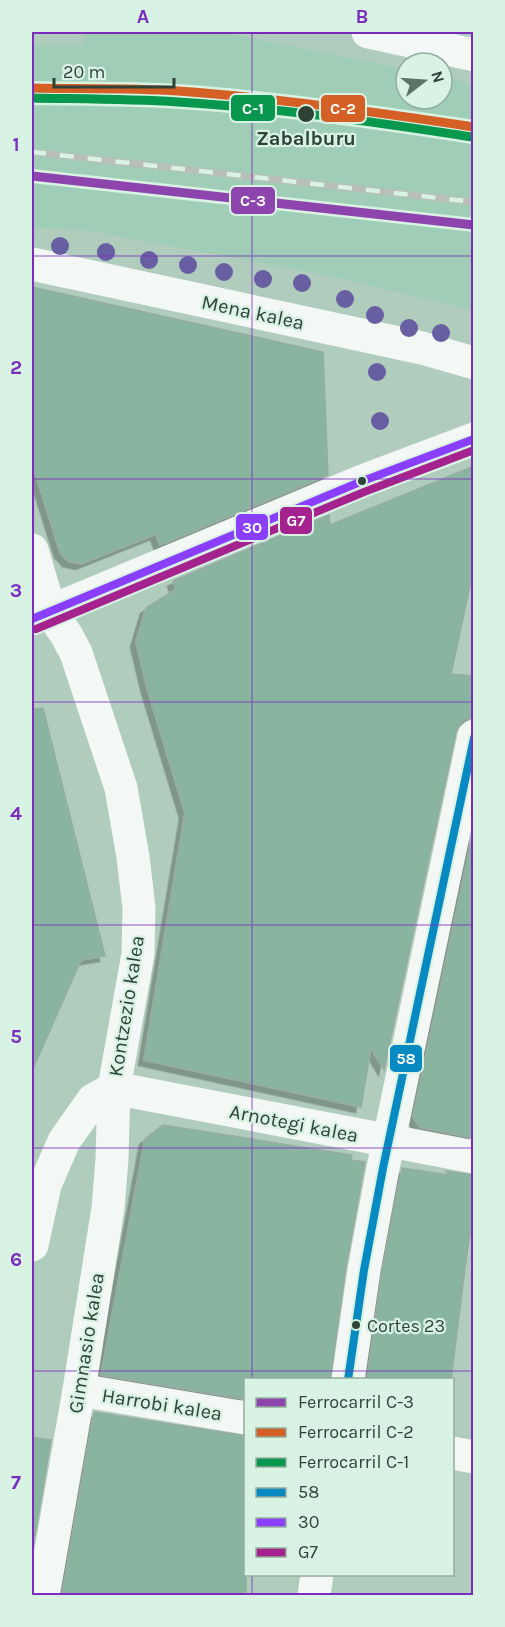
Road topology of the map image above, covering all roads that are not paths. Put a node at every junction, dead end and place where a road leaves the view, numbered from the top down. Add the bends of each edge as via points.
1 (368, 32) edge
2 (474, 55) edge
3 (32, 264) edge
4 (474, 363) edge
5 (474, 439) edge
6 (32, 550) edge
7 (41, 615) edge
8 (474, 736) edge
9 (114, 1088) junction
10 (390, 1141) junction
11 (474, 1157) edge
12 (32, 1245) edge
13 (348, 1378) edge
14 (79, 1390) junction
15 (244, 1418) edge
16 (454, 1453) edge
17 (474, 1457) edge
18 (317, 1576) edge
19 (43, 1596) edge
20 (314, 1596) edge

1 - 2 street
3 - 4 street, Mena kalea via 422,348
5 - 7 street via 360,482
6 - 7 street, Kontzezio kalea
7 - 9 street, Kontzezio kalea via 67,636 76,653 121,788 133,857 139,908 138,954
8 - 10 street
9 - 10 street, Arnotegi kalea
9 - 12 street, Kontzezio kalea via 93,1100 64,1141 45,1185
9 - 14 street, Gimnasio kalea via 108,1208
10 - 11 street, Arnotegi kalea
10 - 13 street via 364,1270
14 - 15 street, Harrobi kalea
14 - 19 street, Gimnasio kalea
16 - 17 street
18 - 20 street

